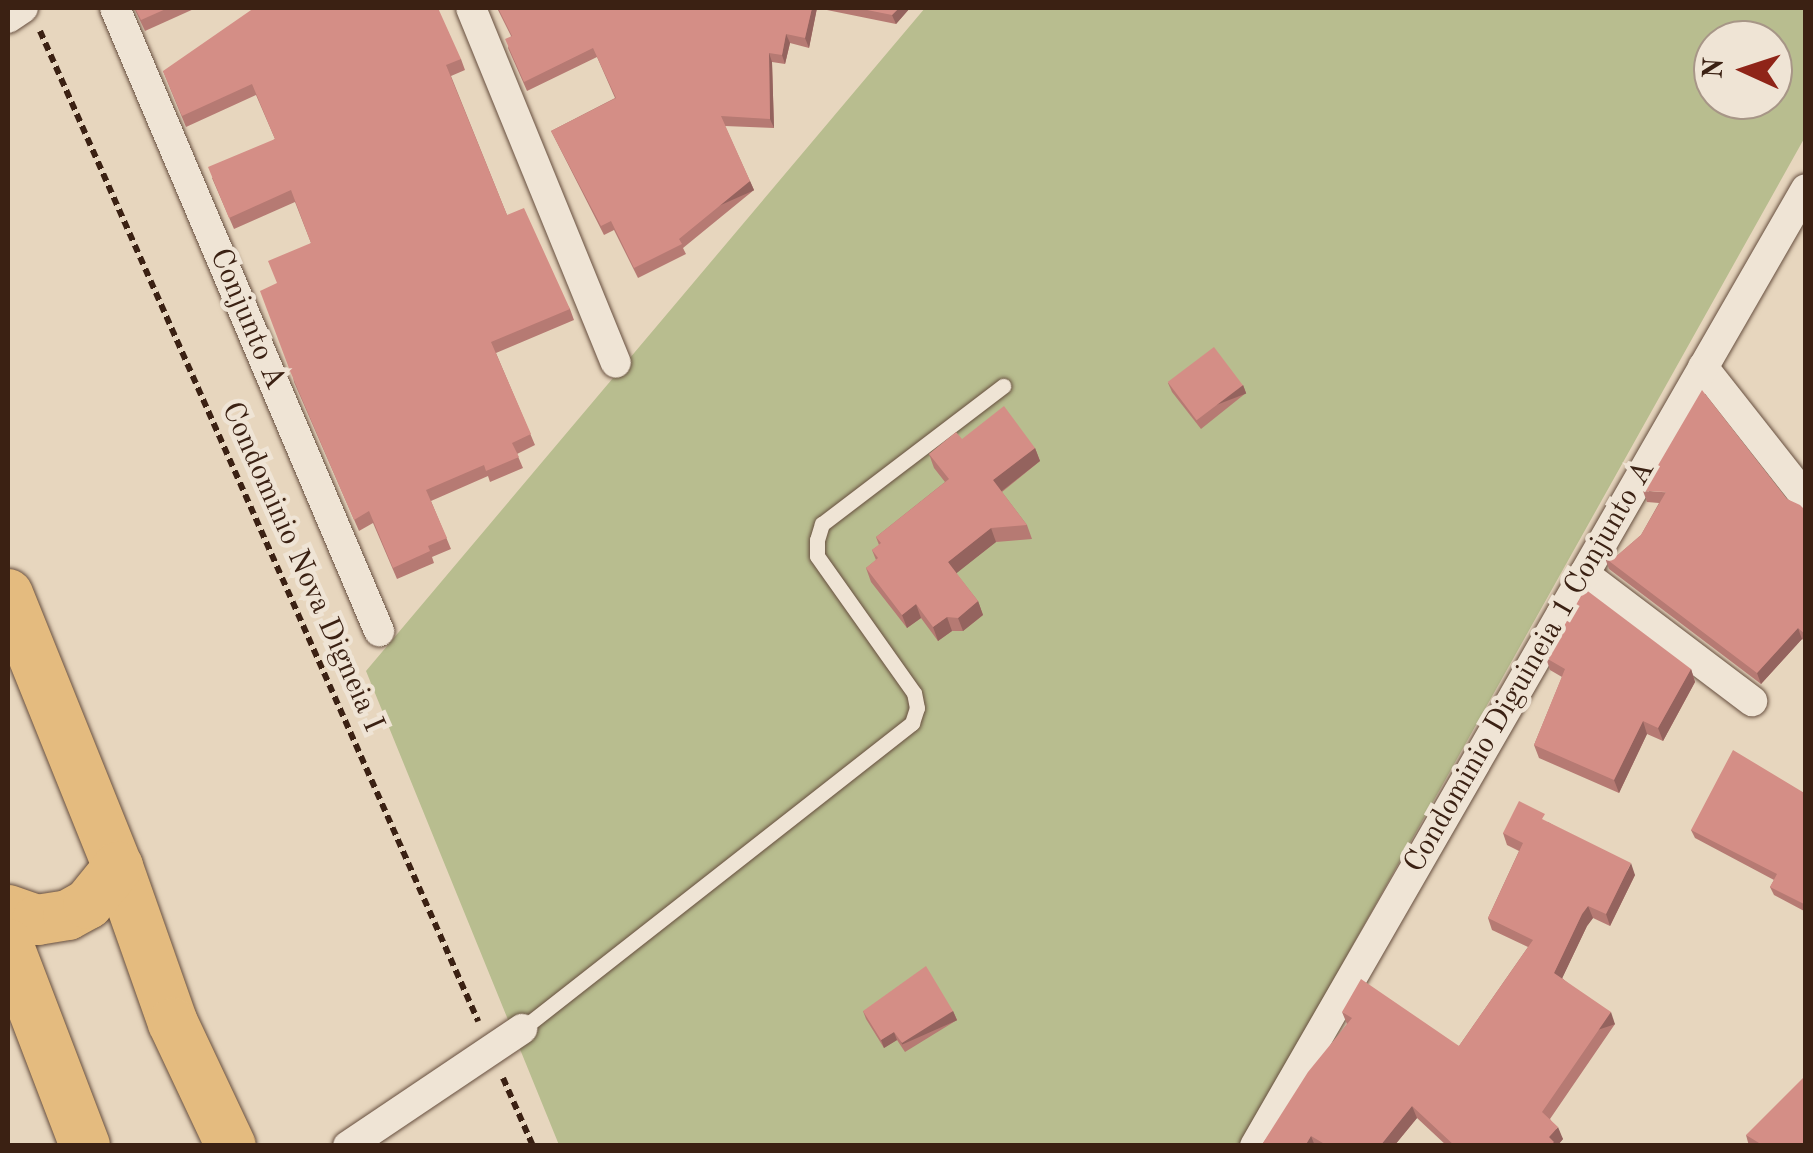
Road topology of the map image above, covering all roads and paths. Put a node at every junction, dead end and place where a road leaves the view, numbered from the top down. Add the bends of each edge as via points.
1 (114, 8) edge
2 (471, 8) edge
3 (30, 17) edge
4 (8, 18) edge
5 (1806, 189) edge
6 (616, 363) dead end
7 (1703, 367) junction
8 (1002, 386) dead end
9 (1806, 498) edge
10 (1584, 574) junction
11 (8, 594) edge
12 (379, 631) dead end
13 (1752, 701) dead end
14 (118, 867) junction
15 (8, 910) edge
16 (8, 944) edge
17 (522, 1029) joint
18 (490, 1048) junction
19 (85, 1146) edge
20 (231, 1146) edge
21 (348, 1146) edge
22 (533, 1146) edge
23 (1255, 1146) edge

1 - 12 street, Conjunto A
2 - 6 street
3 - 4 street
3 - 18 path, Condominio Nova Digneia I
5 - 7 street, Condominio Diguineia 1 Conjunto A
7 - 9 street
7 - 10 street, Condominio Diguineia 1 Conjunto A
8 - 17 lane via 822,524 817,540 817,556 914,692 918,708 912,723
10 - 13 street
10 - 23 street, Condominio Diguineia 1 Conjunto A
11 - 14 highway
14 - 15 highway via 88,904 68,915 36,920
14 - 20 highway via 173,1023
16 - 19 highway
17 - 18 street
18 - 21 street
18 - 22 path, Condominio Nova Digneia I

